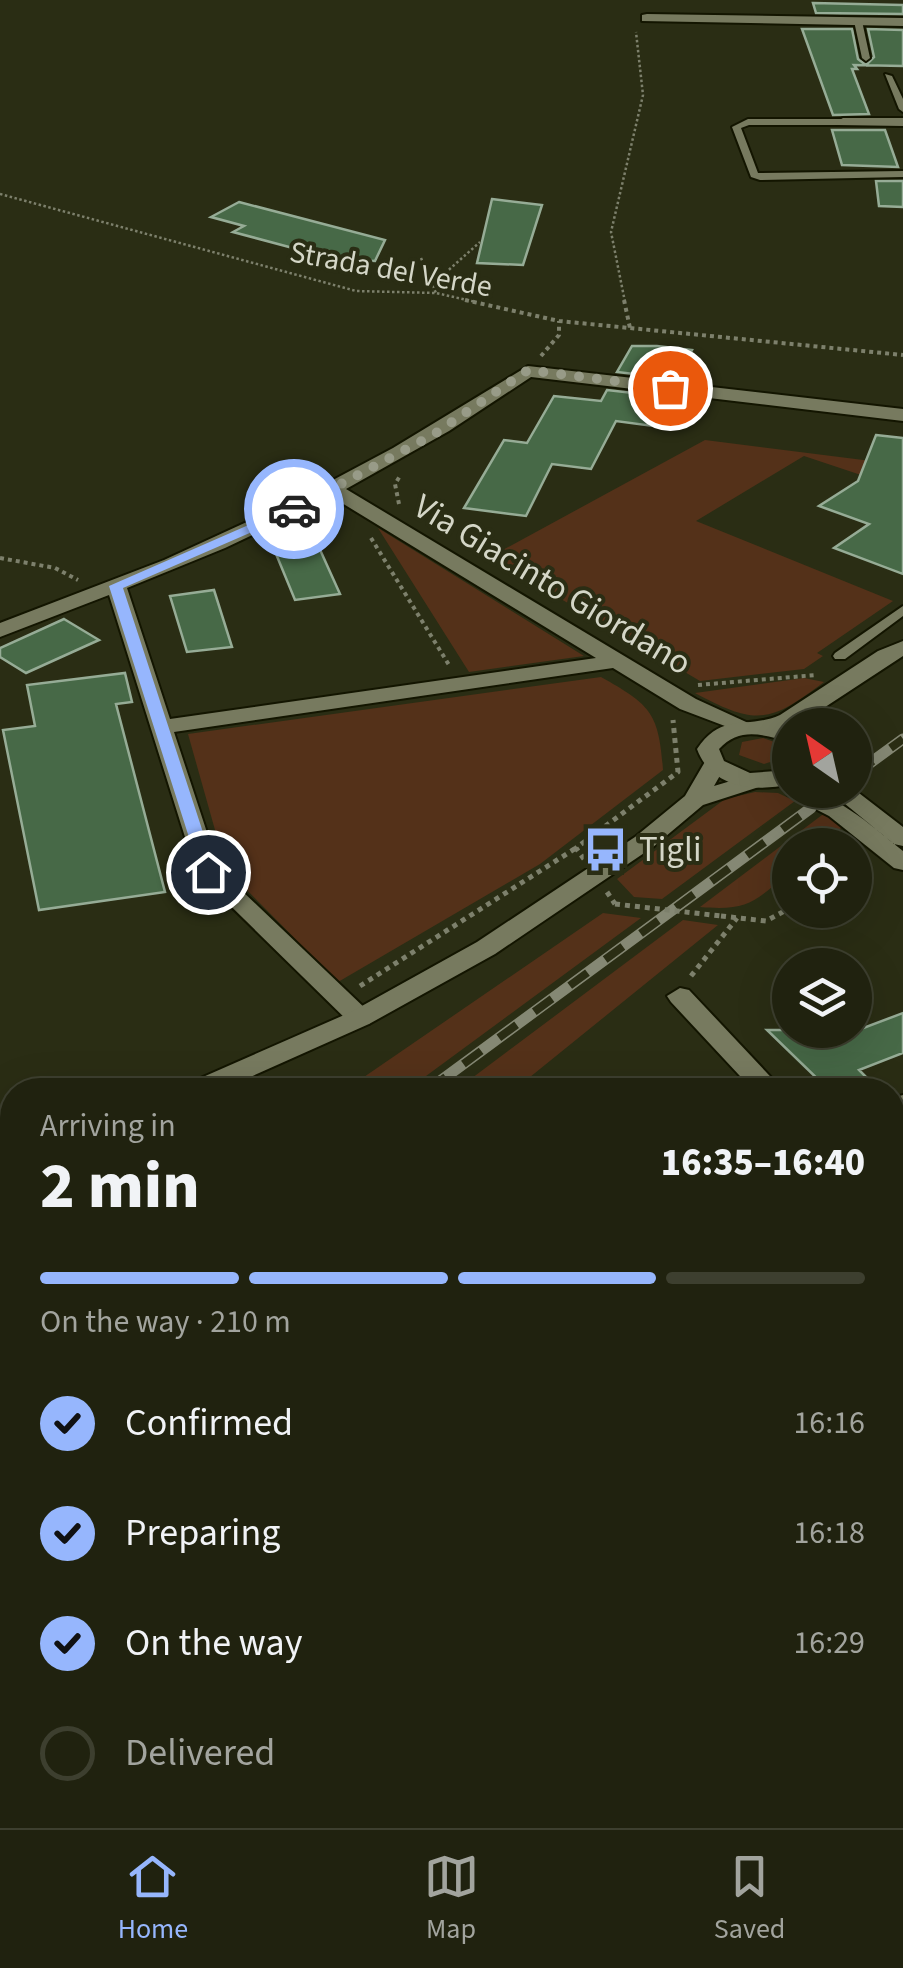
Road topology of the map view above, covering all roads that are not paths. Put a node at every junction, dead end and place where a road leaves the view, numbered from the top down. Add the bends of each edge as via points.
1 (791, 0) edge
2 (794, 20) junction
3 (641, 22) road end
4 (858, 22) junction
5 (903, 22) edge
6 (866, 58) dead end
7 (888, 76) dead end
8 (903, 109) edge
9 (843, 122) joint
10 (903, 122) edge
11 (903, 174) edge
12 (903, 415) edge
13 (334, 490) junction
14 (108, 589) junction
15 (903, 610) edge
16 (0, 631) edge
17 (903, 647) edge
18 (617, 661) junction
19 (866, 666) junction
20 (832, 696) junction
21 (684, 701) junction
22 (823, 708) edge
23 (162, 728) junction
24 (769, 730) edge
25 (719, 735) junction
26 (714, 765) junction
27 (772, 782) edge
28 (772, 786) edge
29 (695, 800) junction
30 (830, 808) edge
31 (863, 808) edge
32 (903, 839) edge
33 (903, 863) edge
34 (680, 996) road end
35 (360, 1018) junction
36 (224, 1078) edge
37 (758, 1078) edge

1 - 2 street
2 - 3 street
2 - 4 street
4 - 5 street
4 - 6 lane
7 - 8 lane
9 - 10 street
9 - 11 lane via 736,127 760,177
12 - 13 street via 528,370 433,435
13 - 14 street
13 - 18 street, Via Giacinto Giordano
14 - 16 street
14 - 23 street
15 - 19 lane via 840,656
17 - 19 street
18 - 21 street, Via Giacinto Giordano
18 - 23 street
19 - 20 street
20 - 22 street
20 - 24 street
21 - 24 street
21 - 25 street
23 - 35 street via 208,872
24 - 25 street
25 - 26 street via 708,749
26 - 27 street
26 - 29 street
28 - 29 street
29 - 35 street via 486,948
30 - 33 street
31 - 32 street
34 - 37 street
35 - 36 street

